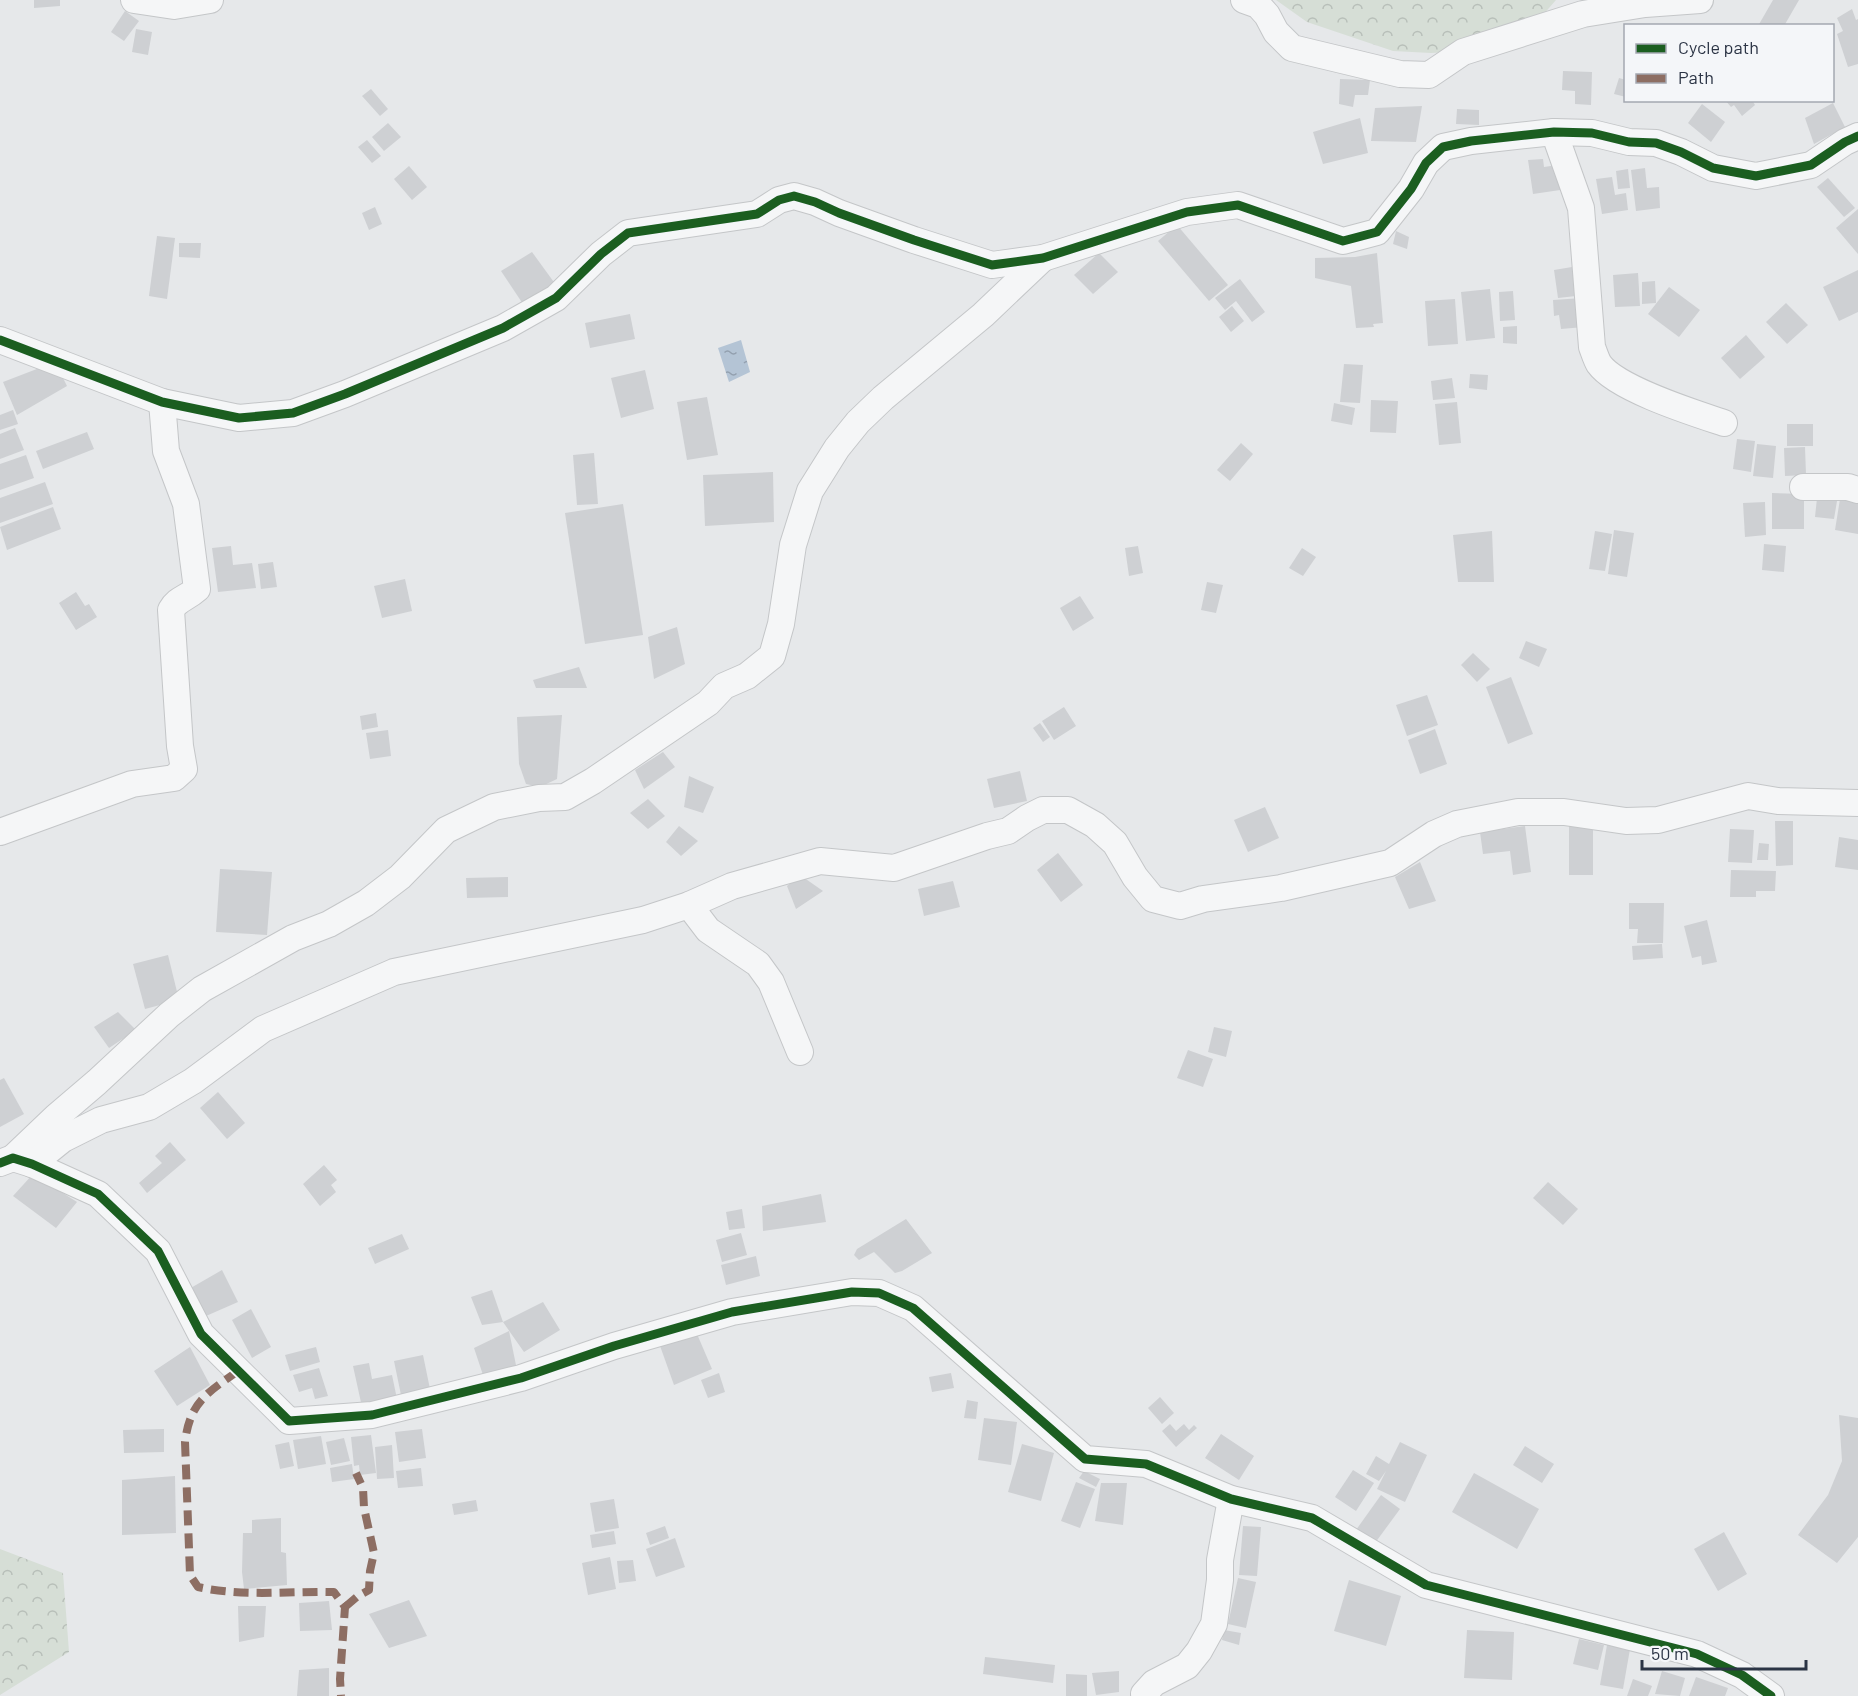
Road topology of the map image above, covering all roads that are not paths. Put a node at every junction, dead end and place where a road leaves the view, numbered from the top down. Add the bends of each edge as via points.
1 (134, 0) edge
2 (210, 0) edge
3 (1244, 0) edge
4 (1700, 0) edge
5 (1554, 132) junction
6 (1858, 136) edge
7 (1043, 258) junction
8 (0, 340) edge
9 (162, 402) junction
10 (1724, 423) dead end
11 (1803, 487) dead end
12 (1858, 490) edge
13 (1858, 803) edge
14 (0, 832) edge
15 (689, 905) junction
16 (800, 1052) dead end
17 (15, 1162) edge
18 (1231, 1499) junction
19 (1144, 1694) dead end
20 (1771, 1696) edge

1 - 2 street via 174,6
3 - 4 street via 1258,5 1292,48 1400,74 1429,75 1463,52 1583,14
5 - 6 street via 1592,133 1629,142 1656,143 1713,168 1756,176 1811,165
5 - 7 street via 1443,147 1426,163 1377,232 1343,241 1238,205 1188,212
5 - 10 street via 1581,208 1592,347 1599,364 1612,376 1672,406
7 - 9 street via 992,265 794,196 779,200 758,214 628,233 556,298 503,328 294,413 239,418
7 - 17 street via 983,315 882,398 837,448 810,491 793,545 772,656 593,781 565,797 494,807 446,830 400,877 366,903 329,924 292,938 202,989 56,1117
8 - 9 street
9 - 14 street via 166,451 186,504 196,588 171,610 184,769 174,778 132,784
11 - 12 street
13 - 15 street via 1778,801 1748,796 1658,820 1626,821 1564,812 1518,812 1457,824 1389,863 1180,906 1153,899 1115,843 1095,825 1068,810 1043,810 1008,831 894,868 820,861 732,886
15 - 16 street via 708,930 758,964 775,991
15 - 17 street via 643,920 394,972 263,1029 193,1081 149,1107 101,1120
17 - 18 street via 98,1194 158,1251 201,1334 289,1421 372,1415 521,1378 732,1312 852,1292 879,1293 913,1308 1085,1459 1146,1464
18 - 19 street via 1214,1624 1187,1666 1154,1683
18 - 20 street via 1312,1518 1426,1584 1697,1654 1742,1675

